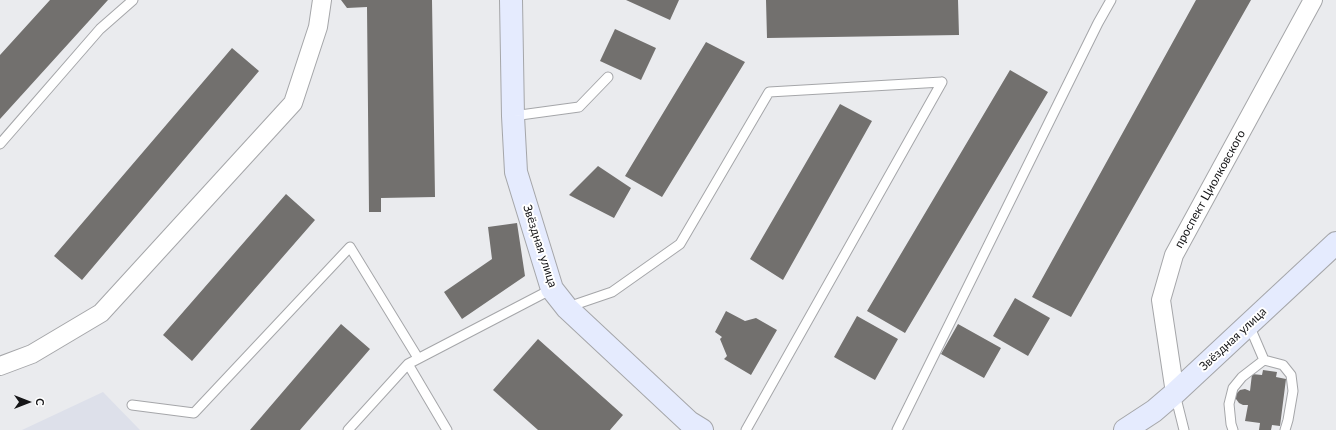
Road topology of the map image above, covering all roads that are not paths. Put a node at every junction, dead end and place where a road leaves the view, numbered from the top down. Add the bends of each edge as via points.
1 (133, 0) edge
2 (322, 0) edge
3 (511, 0) edge
4 (1111, 0) edge
5 (1313, 0) edge
6 (608, 77) dead end
7 (513, 116) junction
8 (0, 144) edge
9 (1336, 243) edge
10 (552, 290) junction
11 (567, 308) junction
12 (1249, 325) junction
13 (418, 358) junction
14 (1264, 360) junction
15 (408, 364) junction
16 (0, 366) edge
17 (1175, 393) junction
18 (132, 405) dead end
19 (691, 427) edge
20 (348, 430) edge
21 (447, 430) edge
22 (746, 430) edge
23 (897, 430) edge
24 (1125, 430) edge
25 (1184, 430) edge
26 (1233, 430) edge
27 (1285, 430) edge

1 - 8 lane via 100,29
2 - 16 street via 318,27 293,103 101,313 32,354
3 - 7 street, Звёздная улица
4 - 23 lane
5 - 17 street, проспект Циолковского via 1174,255 1161,300
6 - 7 lane via 579,107
7 - 10 street, Звёздная улица via 516,172
9 - 12 street, Звёздная улица
10 - 11 street, Звёздная улица
10 - 13 lane
11 - 19 street, Звёздная улица
11 - 22 lane via 612,292 680,244 769,92 942,82
12 - 14 lane
12 - 17 street, Звёздная улица
13 - 15 lane
13 - 18 lane via 350,247 194,413
14 - 26 lane via 1242,377 1233,388 1230,404 1230,424
14 - 27 lane via 1283,365 1291,374 1293,391
15 - 20 lane
15 - 21 lane
17 - 24 street, Звёздная улица
17 - 25 lane

